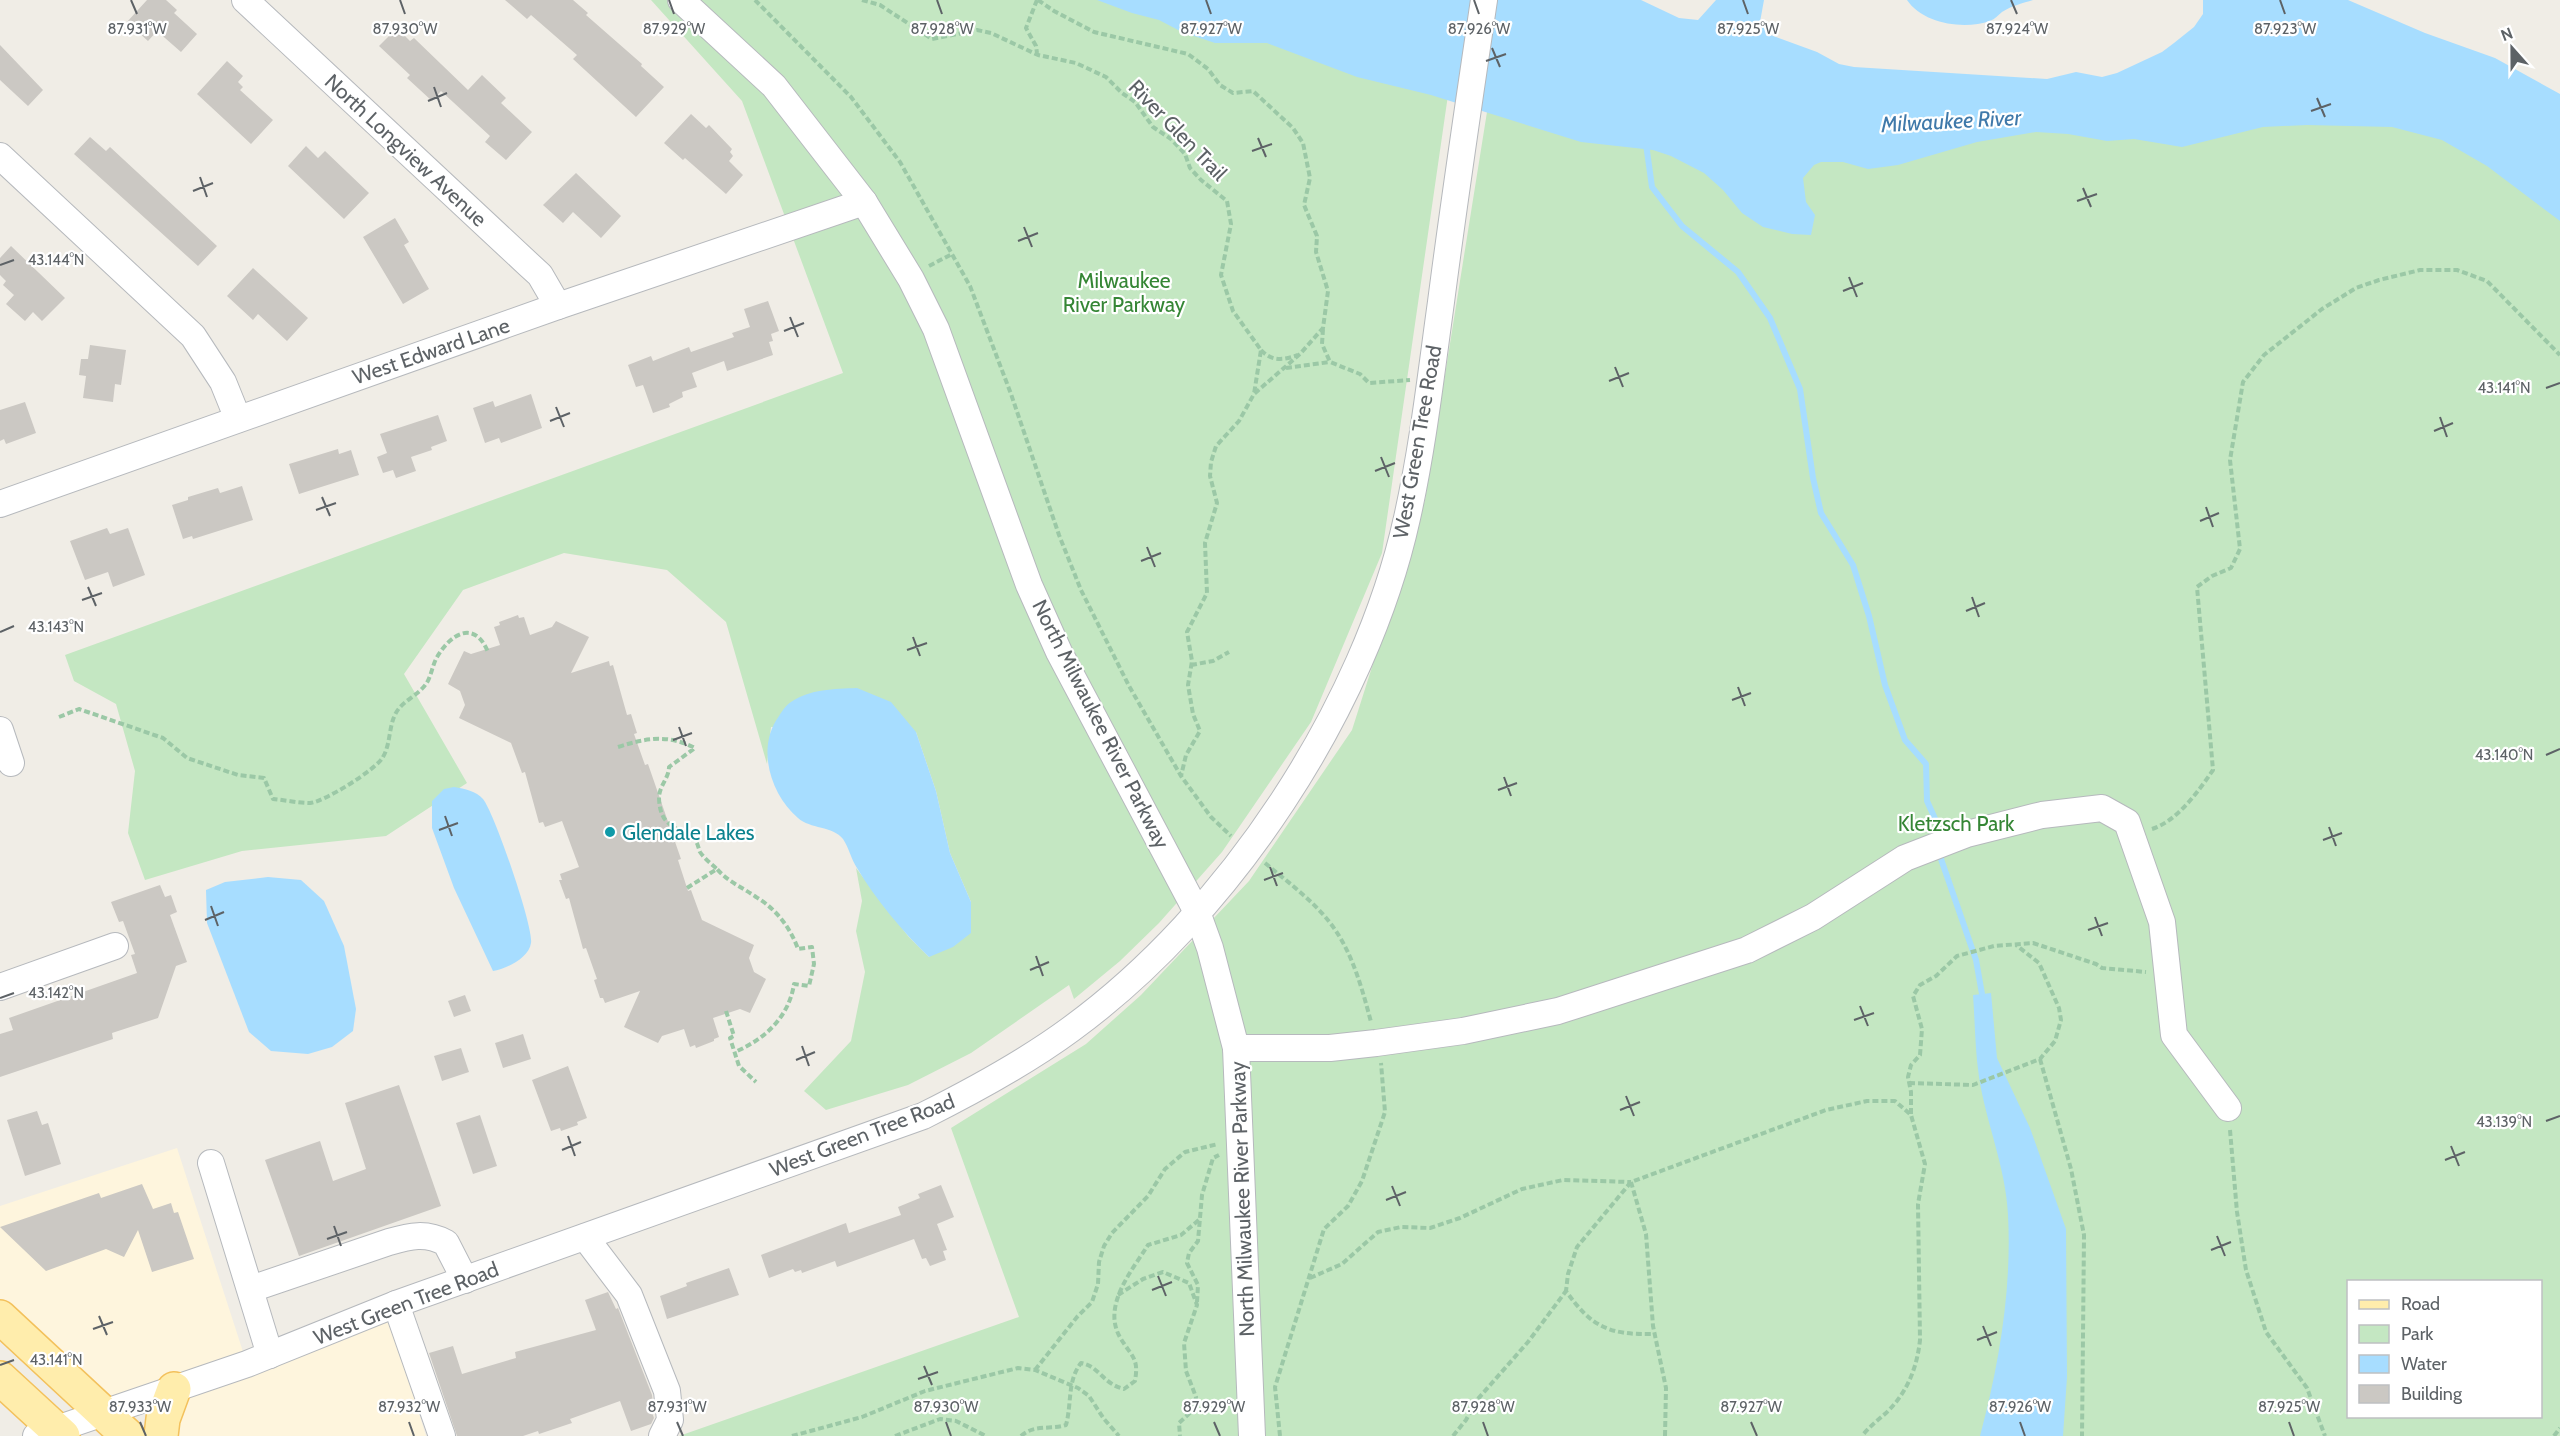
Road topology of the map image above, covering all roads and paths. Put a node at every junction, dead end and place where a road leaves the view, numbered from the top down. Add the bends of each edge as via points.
1 (245, 0) edge
2 (681, 0) edge
3 (755, 0) edge
4 (862, 0) edge
5 (1037, 0) edge
6 (1484, 0) edge
7 (1037, 54) junction
8 (0, 156) edge
9 (864, 202) junction
10 (558, 306) junction
11 (1323, 328) junction
12 (1261, 350) junction
13 (1300, 354) junction
14 (2560, 355) edge
15 (1330, 362) junction
16 (1285, 368) junction
17 (1411, 380) dead end
18 (1254, 394) junction
19 (238, 419) junction
20 (0, 504) edge
21 (488, 652) dead end
22 (1228, 652) dead end
23 (1191, 665) junction
24 (58, 717) dead end
25 (0, 730) edge
26 (618, 747) dead end
27 (0, 761) edge
28 (1181, 776) junction
29 (2132, 836) junction
30 (1231, 837) dead end
31 (1267, 865) dead end
32 (717, 869) junction
33 (687, 888) dead end
34 (1197, 912) junction
35 (2016, 945) junction
36 (115, 946) dead end
37 (2168, 975) junction
38 (0, 987) edge
39 (726, 1011) dead end
40 (1373, 1030) dead end
41 (1236, 1048) junction
42 (735, 1052) junction
43 (1379, 1055) dead end
44 (2040, 1059) junction
45 (756, 1082) dead end
46 (1909, 1083) junction
47 (2228, 1108) joint
48 (1911, 1115) junction
49 (1240, 1142) junction
50 (211, 1163) dead end
51 (1632, 1182) junction
52 (1200, 1219) junction
53 (585, 1237) junction
54 (1310, 1278) junction
55 (465, 1280) junction
56 (251, 1290) junction
57 (1566, 1291) junction
58 (1117, 1295) junction
59 (396, 1304) junction
60 (1197, 1305) junction
61 (0, 1317) edge
62 (1654, 1334) junction
63 (270, 1355) junction
64 (1035, 1370) junction
65 (0, 1378) edge
66 (1071, 1384) junction
67 (174, 1389) junction
68 (103, 1413) junction
69 (2560, 1428) edge
70 (52, 1434) edge
71 (128, 1436) edge
72 (161, 1436) edge
73 (442, 1436) edge
74 (662, 1436) edge
75 (792, 1436) edge
76 (895, 1436) edge
77 (987, 1436) edge
78 (1021, 1436) edge
79 (1119, 1436) edge
80 (1180, 1436) edge
81 (1252, 1436) edge
82 (1280, 1436) edge
83 (1453, 1436) edge
84 (1665, 1436) edge
85 (1862, 1436) edge
86 (2082, 1436) edge
87 (2325, 1436) edge
88 (2554, 1436) edge

1 - 10 street, North Longview Avenue via 534,270
2 - 9 street, North Milwaukee River Parkway via 774,86
3 - 28 path via 851,98 900,162 970,286 1081,590
4 - 7 path, River Glen Trail via 880,5 932,39 977,30
5 - 7 path via 1026,28
5 - 11 path, River Glen Trail via 1094,32 1188,54 1208,69 1220,86 1233,93 1253,91 1293,128 1303,143 1307,161 1310,178 1304,205 1317,236 1316,252 1328,291
6 - 34 street, West Green Tree Road via 1421,443 1407,520 1381,605 1355,670 1316,746 1250,851
7 - 12 path, River Glen Trail via 1076,63 1106,77 1135,102 1153,127 1185,154 1190,168 1227,201 1231,224 1221,275 1233,311
8 - 19 street via 193,336 223,382
9 - 10 street, West Edward Lane
9 - 34 street, North Milwaukee River Parkway via 912,279 936,329 1029,585 1059,652
10 - 19 street, West Edward Lane
11 - 13 path
11 - 15 path, River Glen Trail via 1322,344
12 - 13 path via 1273,359 1285,360
12 - 18 path
13 - 16 path
14 - 29 path via 2487,281 2457,270 2420,270 2356,288 2322,309 2264,355 2243,382 2230,460 2240,549 2231,568 2197,587 2213,770 2164,825
15 - 16 path
15 - 17 path via 1360,374 1369,383
16 - 18 path
18 - 23 path via 1239,421 1216,446 1210,462 1217,503 1205,543 1207,593 1187,632
19 - 20 street, West Edward Lane
21 - 24 path via 476,634 456,636 437,657 425,685 394,716 383,758 335,793 312,803 273,799 264,778 238,775 187,758 163,738 79,709
22 - 23 path via 1213,661
23 - 28 path via 1188,685 1200,731 1186,755
25 - 27 street via 11,763
26 - 32 path via 661,737 695,748 669,767 660,791 660,806 670,826 693,838
28 - 30 path via 1210,817
29 - 37 street via 2162,922
29 - 41 street via 2127,822 2102,808 2042,815 1967,834 1905,858 1813,917 1747,950 1558,1011 1463,1031 1376,1043 1330,1048
31 - 40 path via 1313,904 1336,932 1359,980
32 - 33 path
32 - 42 path via 780,918 798,949 812,947 814,964 809,986 794,984 781,1019 758,1041
34 - 41 street, North Milwaukee River Parkway
34 - 53 street, West Green Tree Road via 1151,962 1073,1028 971,1092 923,1116
35 - 37 path via 2046,946 2102,968
35 - 44 path via 2038,963 2059,1008 2061,1020 2055,1041
35 - 46 path via 1964,952 1920,985 1913,996 1922,1029 1920,1055 1911,1065
36 - 38 street
37 - 47 street via 2174,1035
39 - 42 path
41 - 49 street, North Milwaukee River Parkway
42 - 45 path via 739,1066
43 - 54 path via 1385,1112 1362,1181 1348,1206 1324,1229
44 - 46 path via 1972,1085
44 - 86 path via 2071,1169 2084,1235
46 - 48 path
47 - 87 path via 2246,1270 2266,1332 2307,1389
48 - 51 path via 1895,1101 1867,1101 1826,1110
48 - 85 path via 1925,1164 1918,1204 1918,1356 1910,1382 1889,1411
49 - 52 path via 1213,1158 1202,1195
49 - 64 path via 1211,1144 1185,1152 1165,1169 1148,1196 1104,1246 1092,1302
49 - 81 street, North Milwaukee River Parkway
50 - 56 street
51 - 54 path via 1563,1180 1522,1189 1430,1228 1401,1227 1378,1232 1342,1264
51 - 57 path via 1577,1247
51 - 62 path via 1646,1234
52 - 58 path via 1181,1235 1148,1245
52 - 60 path via 1198,1241 1187,1263 1198,1285
53 - 55 street, West Green Tree Road
53 - 74 street via 629,1295 667,1391 670,1420
54 - 82 path via 1275,1387
55 - 56 street via 446,1243 424,1235 389,1242
55 - 59 street, West Green Tree Road
56 - 63 street
57 - 62 path via 1599,1327 1630,1334
57 - 83 path via 1476,1401
58 - 60 path via 1163,1272 1189,1283
58 - 66 path via 1115,1319 1120,1338 1132,1351 1137,1366 1135,1381 1124,1389 1111,1386 1090,1364 1081,1363
59 - 63 street, West Green Tree Road
59 - 73 street
60 - 80 path via 1184,1343 1186,1371 1196,1397 1194,1409 1179,1423
61 - 68 main road
62 - 84 path via 1666,1388
63 - 67 street, West Green Tree Road
64 - 66 path
64 - 75 path via 1002,1371 925,1391 862,1417
65 - 70 main road
66 - 78 path via 1066,1425 1053,1429 1037,1427
66 - 79 path via 1089,1396
67 - 68 street, West Green Tree Road
67 - 72 main road
68 - 70 street, West Green Tree Road
68 - 71 main road
69 - 88 path
76 - 77 path via 940,1419 956,1420

